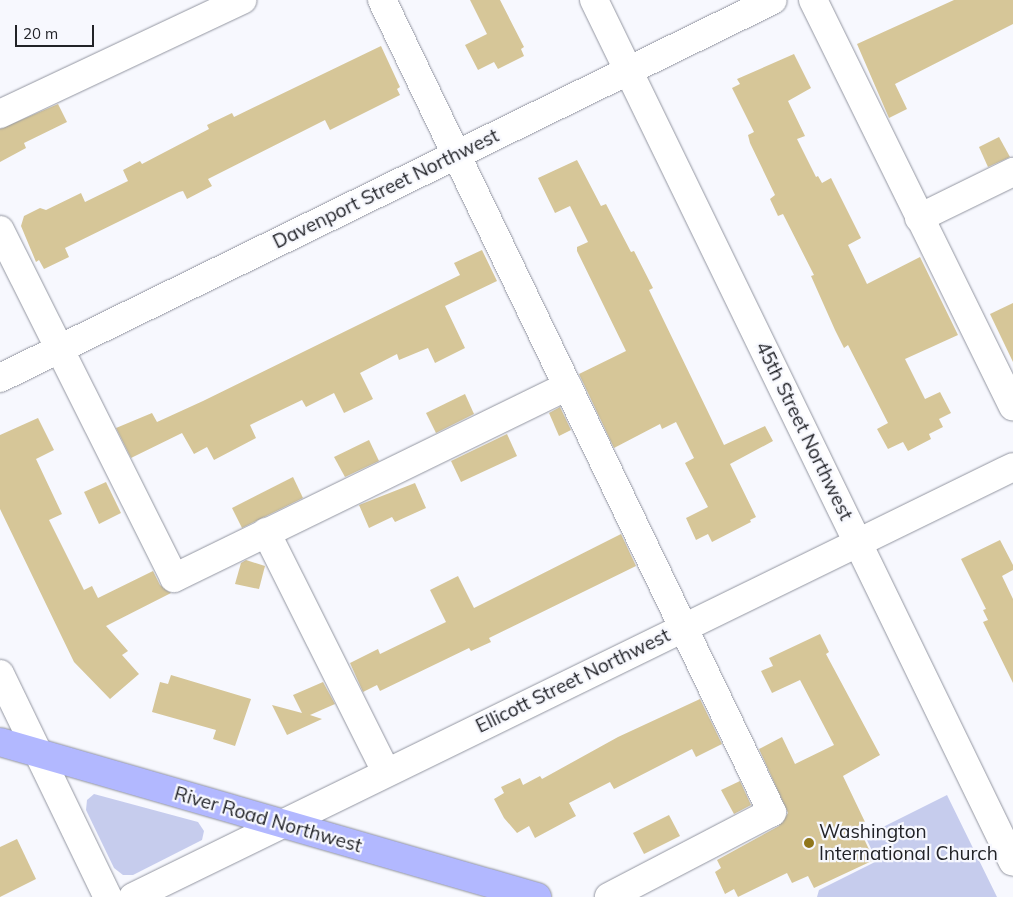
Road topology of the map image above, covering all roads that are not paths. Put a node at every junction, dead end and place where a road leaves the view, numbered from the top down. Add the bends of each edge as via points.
1 (242, 0) edge
2 (382, 0) edge
3 (594, 0) edge
4 (773, 0) edge
5 (813, 0) edge
6 (628, 71) junction
7 (0, 114) edge
8 (456, 154) junction
9 (1013, 172) edge
10 (920, 218) junction
11 (0, 230) edge
12 (58, 350) junction
13 (0, 378) edge
14 (568, 386) junction
15 (1013, 408) edge
16 (1013, 467) edge
17 (266, 532) junction
18 (858, 542) junction
19 (684, 628) junction
20 (0, 674) edge
21 (0, 742) edge
22 (38, 754) junction
23 (386, 772) junction
24 (281, 823) junction
25 (1013, 862) edge
26 (108, 897) edge
27 (133, 897) edge
28 (537, 897) edge
29 (609, 897) edge

1 - 7 street
2 - 8 street
3 - 6 street, 45th Street Northwest
4 - 6 street, Davenport Street Northwest
5 - 10 street
6 - 8 street, Davenport Street Northwest
6 - 18 street, 45th Street Northwest
8 - 12 street, Davenport Street Northwest
8 - 14 street
9 - 10 street
10 - 15 street
11 - 12 street
12 - 13 street, Davenport Street Northwest
12 - 17 street via 174,578
14 - 17 street
14 - 19 street
16 - 18 street, Ellicott Street Northwest
17 - 23 street
18 - 19 street, Ellicott Street Northwest
18 - 25 street, 45th Street Northwest
19 - 23 street, Ellicott Street Northwest
19 - 29 street via 772,812
20 - 22 street
21 - 22 main road, River Road Northwest
22 - 24 main road, River Road Northwest
22 - 26 street
23 - 24 street, Ellicott Street Northwest
24 - 27 street, Ellicott Street Northwest
24 - 28 main road, River Road Northwest

